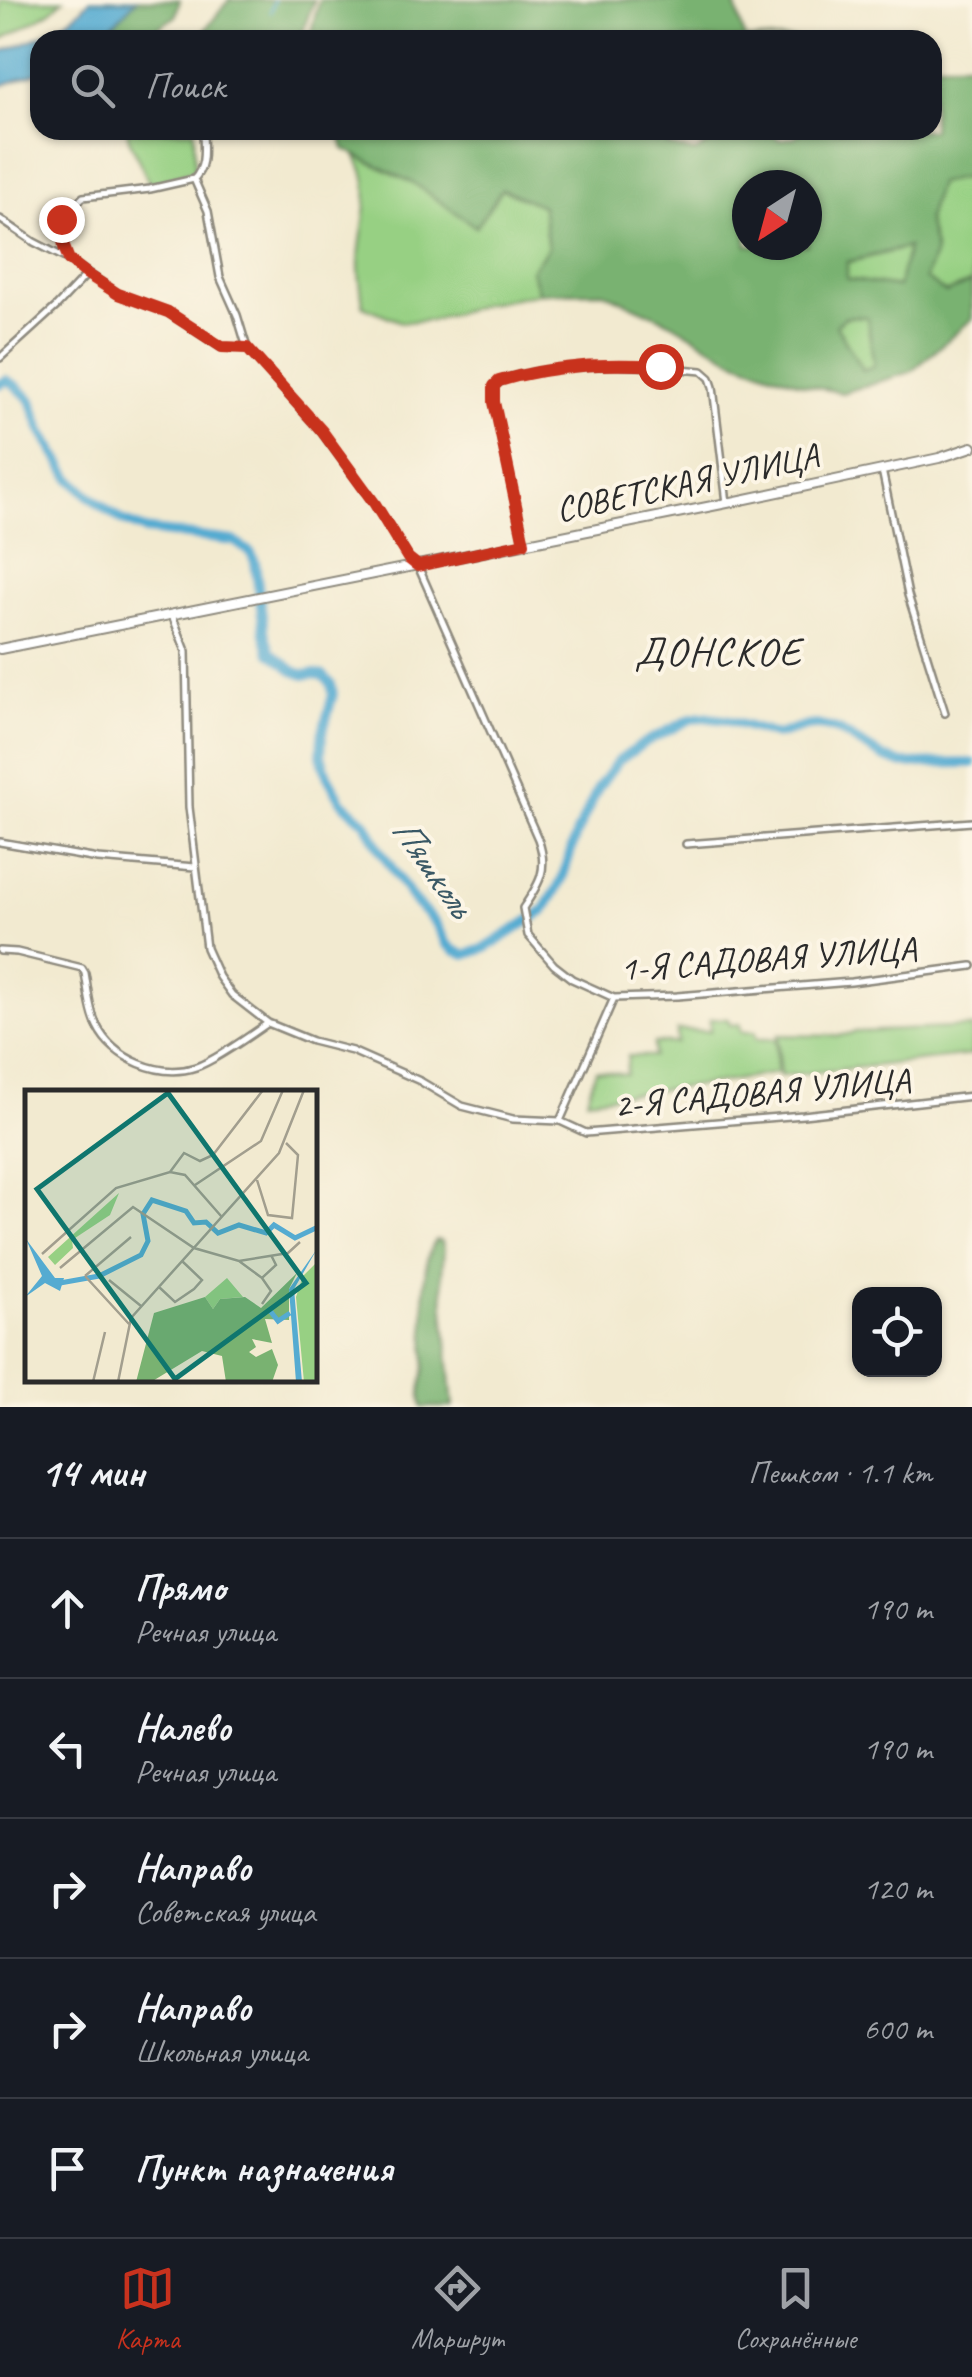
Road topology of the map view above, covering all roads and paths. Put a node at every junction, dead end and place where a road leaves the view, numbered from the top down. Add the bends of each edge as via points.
1 (203, 140) edge
2 (194, 179) junction
3 (0, 219) edge
4 (69, 260) junction
5 (87, 274) junction
6 (247, 348) junction
7 (0, 358) edge
8 (972, 447) edge
9 (882, 470) junction
10 (727, 504) junction
11 (524, 543) junction
12 (418, 566) junction
13 (172, 615) junction
14 (0, 648) edge
15 (945, 712) dead end
16 (972, 822) edge
17 (0, 842) edge
18 (686, 844) dead end
19 (195, 867) junction
20 (0, 951) edge
21 (972, 966) edge
22 (614, 998) junction
23 (268, 1023) junction
24 (972, 1096) edge
25 (560, 1121) junction

1 - 2 street via 204,160
2 - 4 street via 83,197 61,219
2 - 6 street
3 - 4 street
4 - 5 street
5 - 6 street via 168,312 222,347
5 - 7 street
6 - 12 street via 322,431
8 - 9 main road, СОВЕТСКАЯ УЛИЦА
9 - 10 main road, СОВЕТСКАЯ УЛИЦА
9 - 15 street via 908,594
10 - 11 main road, СОВЕТСКАЯ УЛИЦА
10 - 11 street via 713,387 702,371 560,367 494,386
11 - 12 main road, СОВЕТСКАЯ УЛИЦА
12 - 13 main road, СОВЕТСКАЯ УЛИЦА
12 - 22 street, 1-Я САДОВАЯ УЛИЦА via 545,859 523,908 528,935 572,979
13 - 14 main road, СОВЕТСКАЯ УЛИЦА
13 - 19 street, 2-Я САДОВАЯ УЛИЦА via 186,652
16 - 18 street
17 - 19 street via 98,860
19 - 23 street, 2-Я САДОВАЯ УЛИЦА via 206,948 219,977
20 - 23 street via 82,968 96,1026 136,1062 174,1072 198,1066
21 - 22 street, 1-Я САДОВАЯ УЛИЦА via 851,982
22 - 25 street
23 - 25 street, 2-Я САДОВАЯ УЛИЦА via 420,1080 462,1106 513,1119
24 - 25 street, 2-Я САДОВАЯ УЛИЦА via 586,1134

